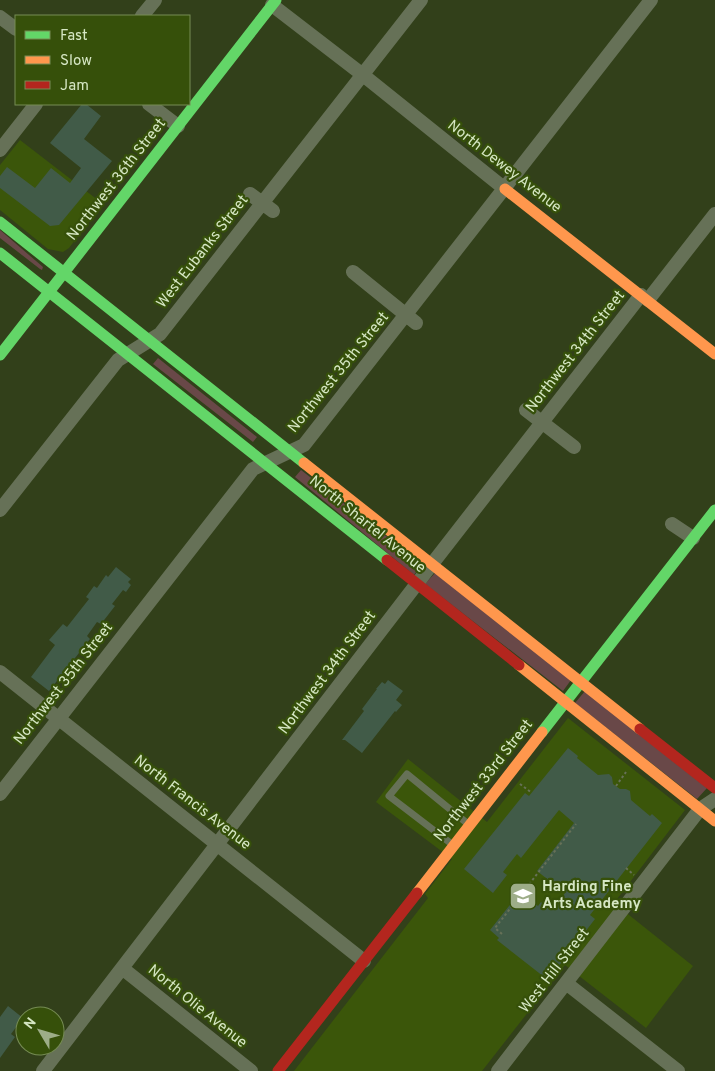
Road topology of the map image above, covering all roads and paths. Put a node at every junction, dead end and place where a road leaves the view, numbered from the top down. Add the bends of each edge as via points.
1 (155, 0) edge
2 (421, 0) edge
3 (651, 0) edge
4 (274, 2) edge
5 (143, 15) edge
6 (0, 17) edge
7 (15, 28) edge
8 (362, 75) junction
9 (35, 105) edge
10 (150, 105) edge
11 (178, 126) junction
12 (0, 150) edge
13 (505, 189) junction
14 (250, 194) dead end
15 (267, 207) junction
16 (715, 214) edge
17 (0, 222) edge
18 (0, 253) edge
19 (353, 272) dead end
20 (63, 273) junction
21 (49, 292) junction
22 (645, 298) junction
23 (411, 319) junction
24 (149, 341) junction
25 (128, 354) junction
26 (715, 354) edge
27 (0, 355) edge
28 (526, 410) dead end
29 (542, 422) junction
30 (574, 447) dead end
31 (289, 452) junction
32 (266, 463) junction
33 (0, 510) edge
34 (715, 510) edge
35 (672, 524) dead end
36 (693, 538) junction
37 (432, 564) junction
38 (417, 584) junction
39 (0, 672) edge
40 (581, 681) junction
41 (565, 702) junction
42 (58, 718) junction
43 (636, 758) junction
44 (516, 780) dead end
45 (616, 786) dead end
46 (715, 788) edge
47 (532, 793) dead end
48 (0, 794) edge
49 (715, 800) edge
50 (700, 809) junction
51 (715, 821) edge
52 (576, 824) dead end
53 (469, 825) junction
54 (218, 844) junction
55 (453, 846) junction
56 (626, 868) dead end
57 (635, 875) dead end
58 (502, 934) dead end
59 (364, 961) junction
60 (122, 968) junction
61 (566, 983) junction
62 (43, 1071) edge
63 (251, 1071) edge
64 (278, 1071) edge
65 (498, 1071) edge
66 (678, 1071) edge

1 - 5 street
2 - 8 street, West Eubanks Street
3 - 13 street, Northwest 35th Street
4 - 8 street, North Dewey Avenue
4 - 11 street, Northwest 36th Street
6 - 7 street
8 - 13 street, North Dewey Avenue
8 - 15 street, West Eubanks Street
9 - 12 street
10 - 11 street
11 - 20 street, Northwest 36th Street
13 - 22 street, North Dewey Avenue
13 - 23 street, Northwest 35th Street
14 - 15 street
15 - 24 street, West Eubanks Street via 160,334
16 - 22 street, Northwest 34th Street
17 - 20 street, North Shartel Avenue
18 - 21 street, North Shartel Avenue
19 - 23 street
20 - 21 street, Northwest 36th Street
20 - 24 street, North Shartel Avenue
21 - 25 street, North Shartel Avenue
21 - 27 street, Northwest 36th Street
22 - 26 street, North Dewey Avenue
22 - 29 street, Northwest 34th Street
23 - 31 street, Northwest 35th Street via 304,445
24 - 25 street, West Eubanks Street
24 - 31 street, North Shartel Avenue
25 - 32 street, North Shartel Avenue
25 - 33 street, West Eubanks Street via 118,360
28 - 29 street
29 - 30 street
29 - 37 street, Northwest 34th Street
31 - 32 street, Northwest 35th Street
31 - 37 street, North Shartel Avenue
32 - 38 street, North Shartel Avenue
32 - 42 street, Northwest 35th Street via 253,469
34 - 36 street, Northwest 33rd Street
35 - 36 street
36 - 40 street, Northwest 33rd Street
37 - 38 street, Northwest 34th Street
37 - 40 street, North Shartel Avenue
38 - 41 street, North Shartel Avenue
38 - 54 street, Northwest 34th Street
39 - 42 street, North Francis Avenue
40 - 41 street, Northwest 33rd Street
40 - 46 street, North Shartel Avenue
41 - 43 street, North Shartel Avenue
41 - 53 street, Northwest 33rd Street
42 - 48 street, Northwest 35th Street
42 - 54 street, North Francis Avenue
43 - 45 path
43 - 50 street, North Shartel Avenue
44 - 47 path
49 - 50 street, West Hill Street
50 - 51 street, North Shartel Avenue
50 - 61 street, West Hill Street
52 - 58 path via 495,928
53 - 55 street, Northwest 33rd Street
53 - 55 lane via 407,774 389,796
54 - 59 street, North Francis Avenue
54 - 60 street, Northwest 34th Street
55 - 59 street, Northwest 33rd Street
56 - 57 path
59 - 64 street, Northwest 33rd Street
60 - 62 street, Northwest 34th Street
60 - 63 street, North Olie Avenue
61 - 65 street, West Hill Street
61 - 66 street

